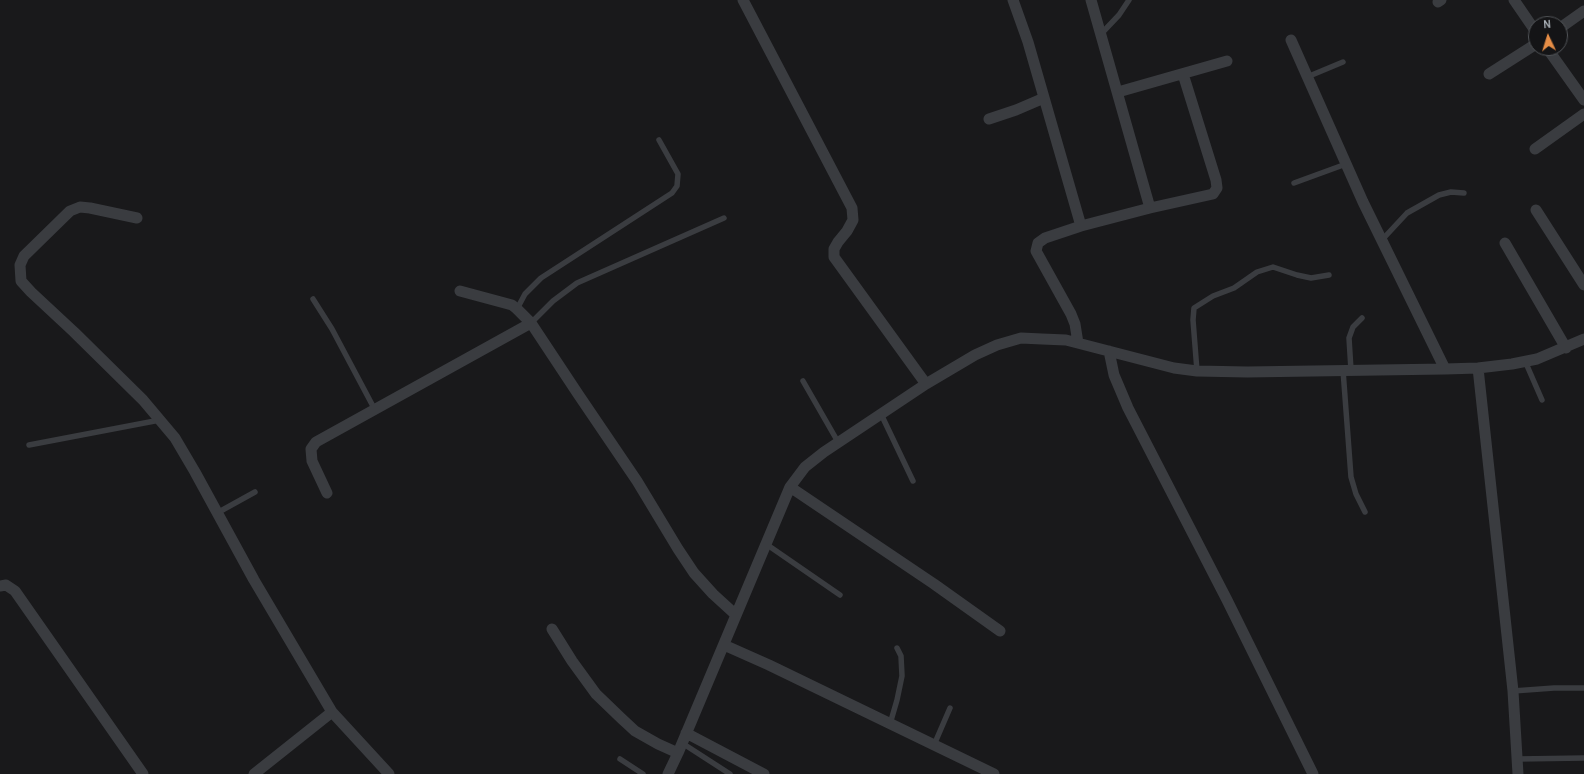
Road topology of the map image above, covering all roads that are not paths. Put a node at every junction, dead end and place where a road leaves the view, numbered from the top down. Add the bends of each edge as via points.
1 (743, 0) edge
2 (1013, 0) edge
3 (1091, 0) edge
4 (1129, 0) edge
5 (1514, 0) edge
6 (1584, 11) edge
7 (1528, 20) edge
8 (1568, 22) edge
9 (1101, 34) junction
10 (1291, 40) dead end
11 (1528, 49) edge
12 (1553, 56) edge
13 (1227, 61) dead end
14 (1343, 62) dead end
15 (1184, 74) junction
16 (1489, 74) dead end
17 (1308, 78) junction
18 (1118, 92) junction
19 (1044, 98) junction
20 (1584, 100) edge
21 (1584, 114) edge
22 (989, 120) dead end
23 (659, 140) dead end
24 (1535, 149) dead end
25 (1346, 164) junction
26 (1294, 183) dead end
27 (1464, 193) dead end
28 (1150, 208) junction
29 (1536, 210) dead end
30 (137, 218) dead end
31 (724, 218) dead end
32 (1081, 226) junction
33 (1381, 241) junction
34 (1505, 242) dead end
35 (1329, 275) dead end
36 (1584, 285) edge
37 (460, 291) dead end
38 (313, 299) dead end
39 (518, 308) junction
40 (1362, 318) dead end
41 (532, 323) junction
42 (1584, 339) edge
43 (1078, 343) junction
44 (1566, 348) junction
45 (1109, 351) junction
46 (1526, 361) junction
47 (1478, 368) junction
48 (1445, 369) junction
49 (1347, 370) junction
50 (1197, 371) junction
51 (803, 381) dead end
52 (926, 384) junction
53 (1542, 400) dead end
54 (375, 410) junction
55 (881, 414) junction
56 (160, 420) junction
57 (838, 442) junction
58 (28, 445) dead end
59 (913, 481) dead end
60 (790, 487) junction
61 (255, 492) dead end
62 (327, 493) dead end
63 (1365, 512) dead end
64 (217, 513) junction
65 (766, 544) junction
66 (0, 586) edge
67 (840, 595) dead end
68 (736, 615) junction
69 (552, 629) dead end
70 (1000, 631) dead end
71 (724, 645) junction
72 (897, 648) dead end
73 (1584, 688) edge
74 (1513, 691) junction
75 (950, 708) dead end
76 (332, 712) junction
77 (890, 724) junction
78 (682, 743) junction
79 (934, 745) junction
80 (1584, 758) edge
81 (620, 759) dead end
82 (1518, 759) junction
83 (143, 774) edge
84 (254, 774) edge
85 (389, 774) edge
86 (643, 774) edge
87 (668, 774) edge
88 (730, 774) edge
89 (764, 774) edge
90 (994, 774) edge
91 (1313, 774) edge
92 (1518, 774) edge

1 - 52 street via 852,208 853,220 834,249 834,257
2 - 19 street
3 - 9 street
4 - 9 lane via 1112,25
5 - 7 street
6 - 8 street
9 - 18 street
10 - 17 street
11 - 16 street
12 - 20 street
13 - 15 street
14 - 17 lane
15 - 18 street
15 - 28 street via 1216,180 1216,188 1213,194
17 - 25 street
18 - 28 street
19 - 22 street
19 - 32 street
21 - 24 street
23 - 39 lane via 678,174 677,186 672,193 541,278 525,294
25 - 26 lane
25 - 33 street
27 - 33 lane via 1451,192 1439,195 1407,213
28 - 32 street
29 - 36 street
30 - 56 street via 90,208 80,207 70,211 24,256 20,273 21,281 31,292 143,400
31 - 41 lane via 577,283 553,300
32 - 43 street via 1045,238 1038,243 1036,251 1071,314
33 - 48 street
34 - 44 street
35 - 50 lane via 1311,278 1273,267 1258,272 1234,288 1213,296 1194,308
37 - 39 street via 502,301
38 - 54 lane
39 - 41 street
40 - 49 lane via 1353,327 1349,338
41 - 54 street
41 - 68 street via 638,481 694,573
42 - 44 street
43 - 45 street
43 - 52 street via 1021,338 975,355
44 - 46 street
45 - 50 street via 1174,368
45 - 91 street via 1114,375 1125,402
46 - 47 street
46 - 53 lane
47 - 48 street
47 - 74 street
48 - 49 street
49 - 50 street
49 - 63 lane via 1351,476
51 - 57 lane
52 - 55 street
54 - 62 street via 316,442 311,449 312,461
55 - 57 street
55 - 59 lane
56 - 58 lane
56 - 64 street via 175,438
57 - 60 street via 805,467
60 - 65 street
60 - 70 street
61 - 64 lane
64 - 76 street
65 - 67 lane
65 - 68 street
66 - 83 street via 6,585 15,591
68 - 71 street
69 - 78 street via 596,694 635,731 658,744
71 - 77 street
71 - 78 street
72 - 77 lane via 901,656 902,676
73 - 74 lane
74 - 82 street
75 - 79 lane
76 - 84 street
76 - 85 street
77 - 79 street
78 - 87 street
78 - 88 lane
78 - 89 street
79 - 90 street
80 - 82 lane
81 - 86 lane
82 - 92 street

